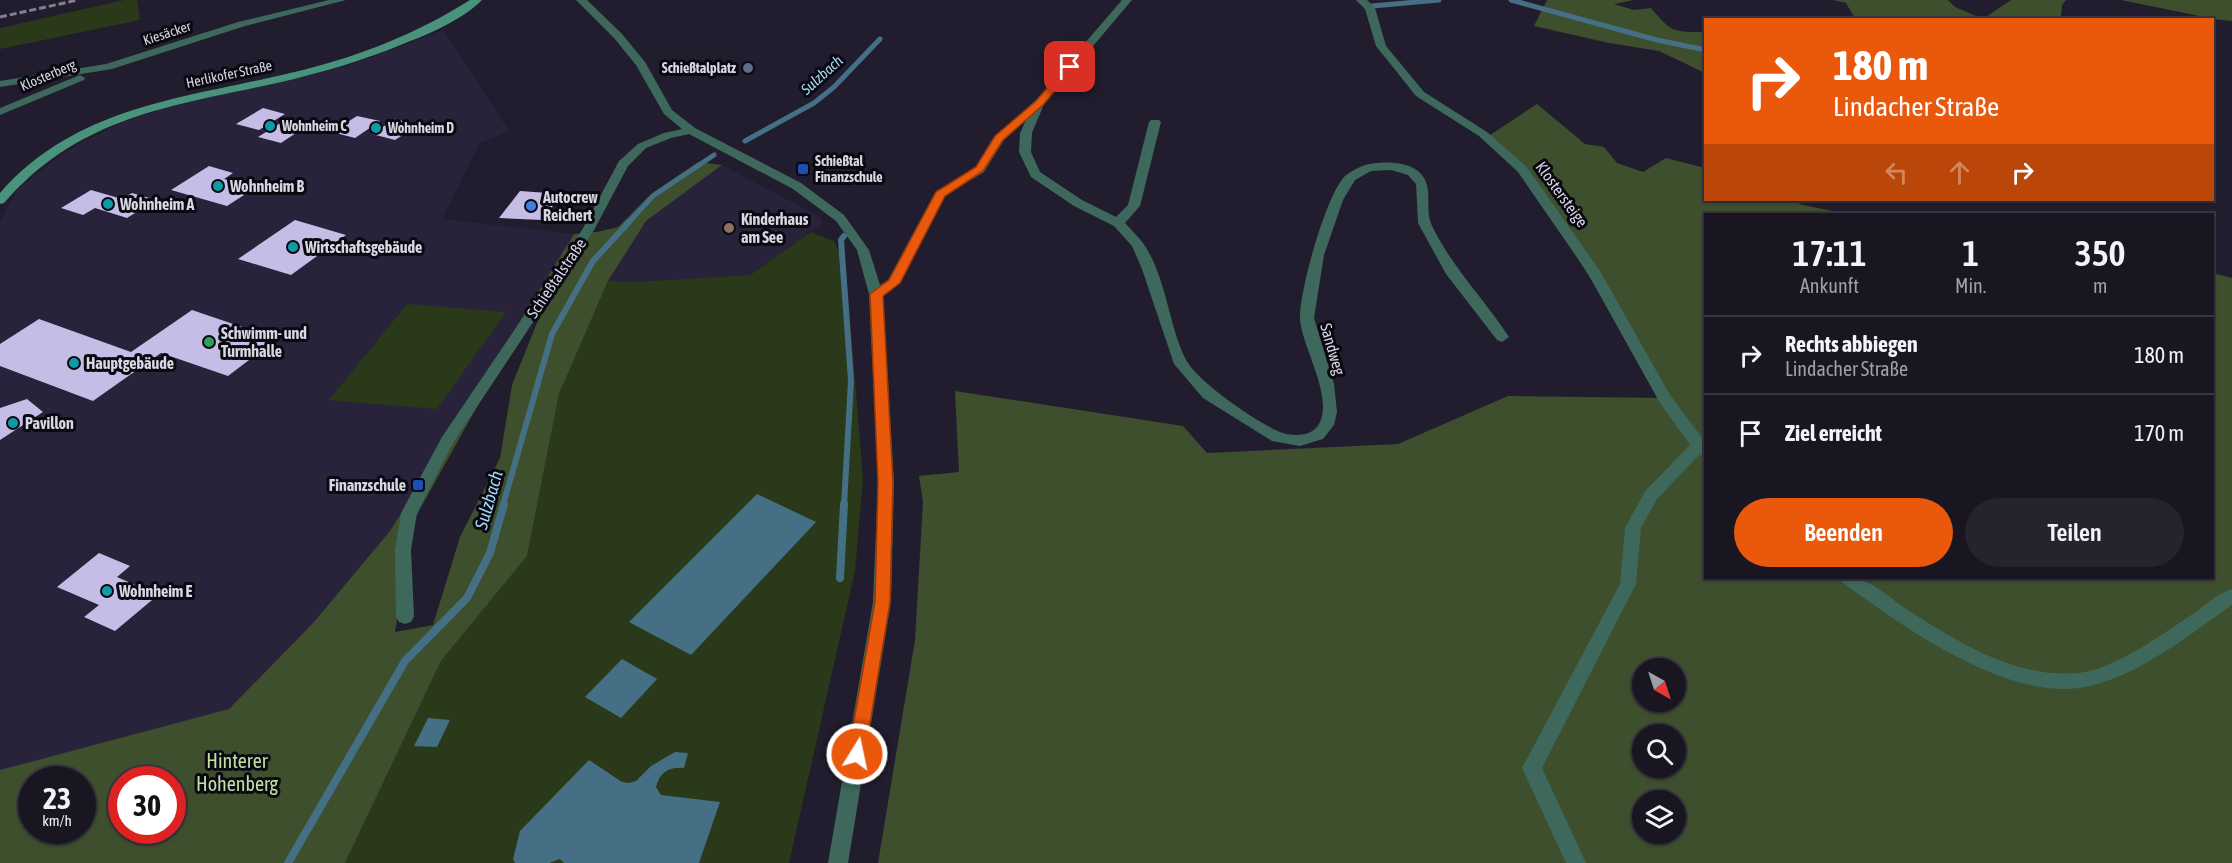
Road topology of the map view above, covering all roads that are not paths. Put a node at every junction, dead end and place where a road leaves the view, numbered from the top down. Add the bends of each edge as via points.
1 (341, 0) edge
2 (477, 0) edge
3 (581, 0) edge
4 (1126, 0) edge
5 (1360, 0) edge
6 (108, 67) junction
7 (0, 84) edge
8 (1039, 103) junction
9 (0, 112) edge
10 (1155, 122) dead end
11 (691, 130) junction
12 (0, 200) edge
13 (1118, 223) junction
14 (876, 294) junction
15 (1502, 337) dead end
16 (1702, 449) edge
17 (1850, 579) edge
18 (2232, 596) edge
19 (405, 617) dead end
20 (838, 863) edge
21 (1576, 863) edge

1 - 6 street, Kiesäcker via 242,24
2 - 12 main road, Herlikofer Straße via 431,28 356,58 178,99 93,130 32,166
3 - 11 street via 641,64 668,112
4 - 8 street
5 - 16 street, Klostersteige via 1370,8 1381,46 1420,94 1483,134 1522,168 1593,271 1665,399
6 - 7 street, Kiesäcker
6 - 9 street, Klosterberg
8 - 13 street, Sandweg via 1025,142 1035,174 1078,203
8 - 14 street via 999,138 980,169 940,194 894,283
10 - 13 street via 1134,206
11 - 14 street via 797,186 840,218 863,250
11 - 19 street, Schießtalstraße via 642,146 623,164 588,230 447,441 410,513 403,550
13 - 15 street, Sandweg via 1138,245 1149,269 1179,361 1208,394 1277,437 1300,441 1318,435 1327,425 1327,384 1307,318 1318,255 1337,200 1350,178 1368,168 1392,166 1412,172 1422,184 1424,223 1450,271
14 - 20 street via 886,483 882,602
16 - 21 street via 1651,495 1633,528 1628,584 1532,768
17 - 18 street via 1918,628 2008,670 2051,682 2083,680 2111,671 2172,638

